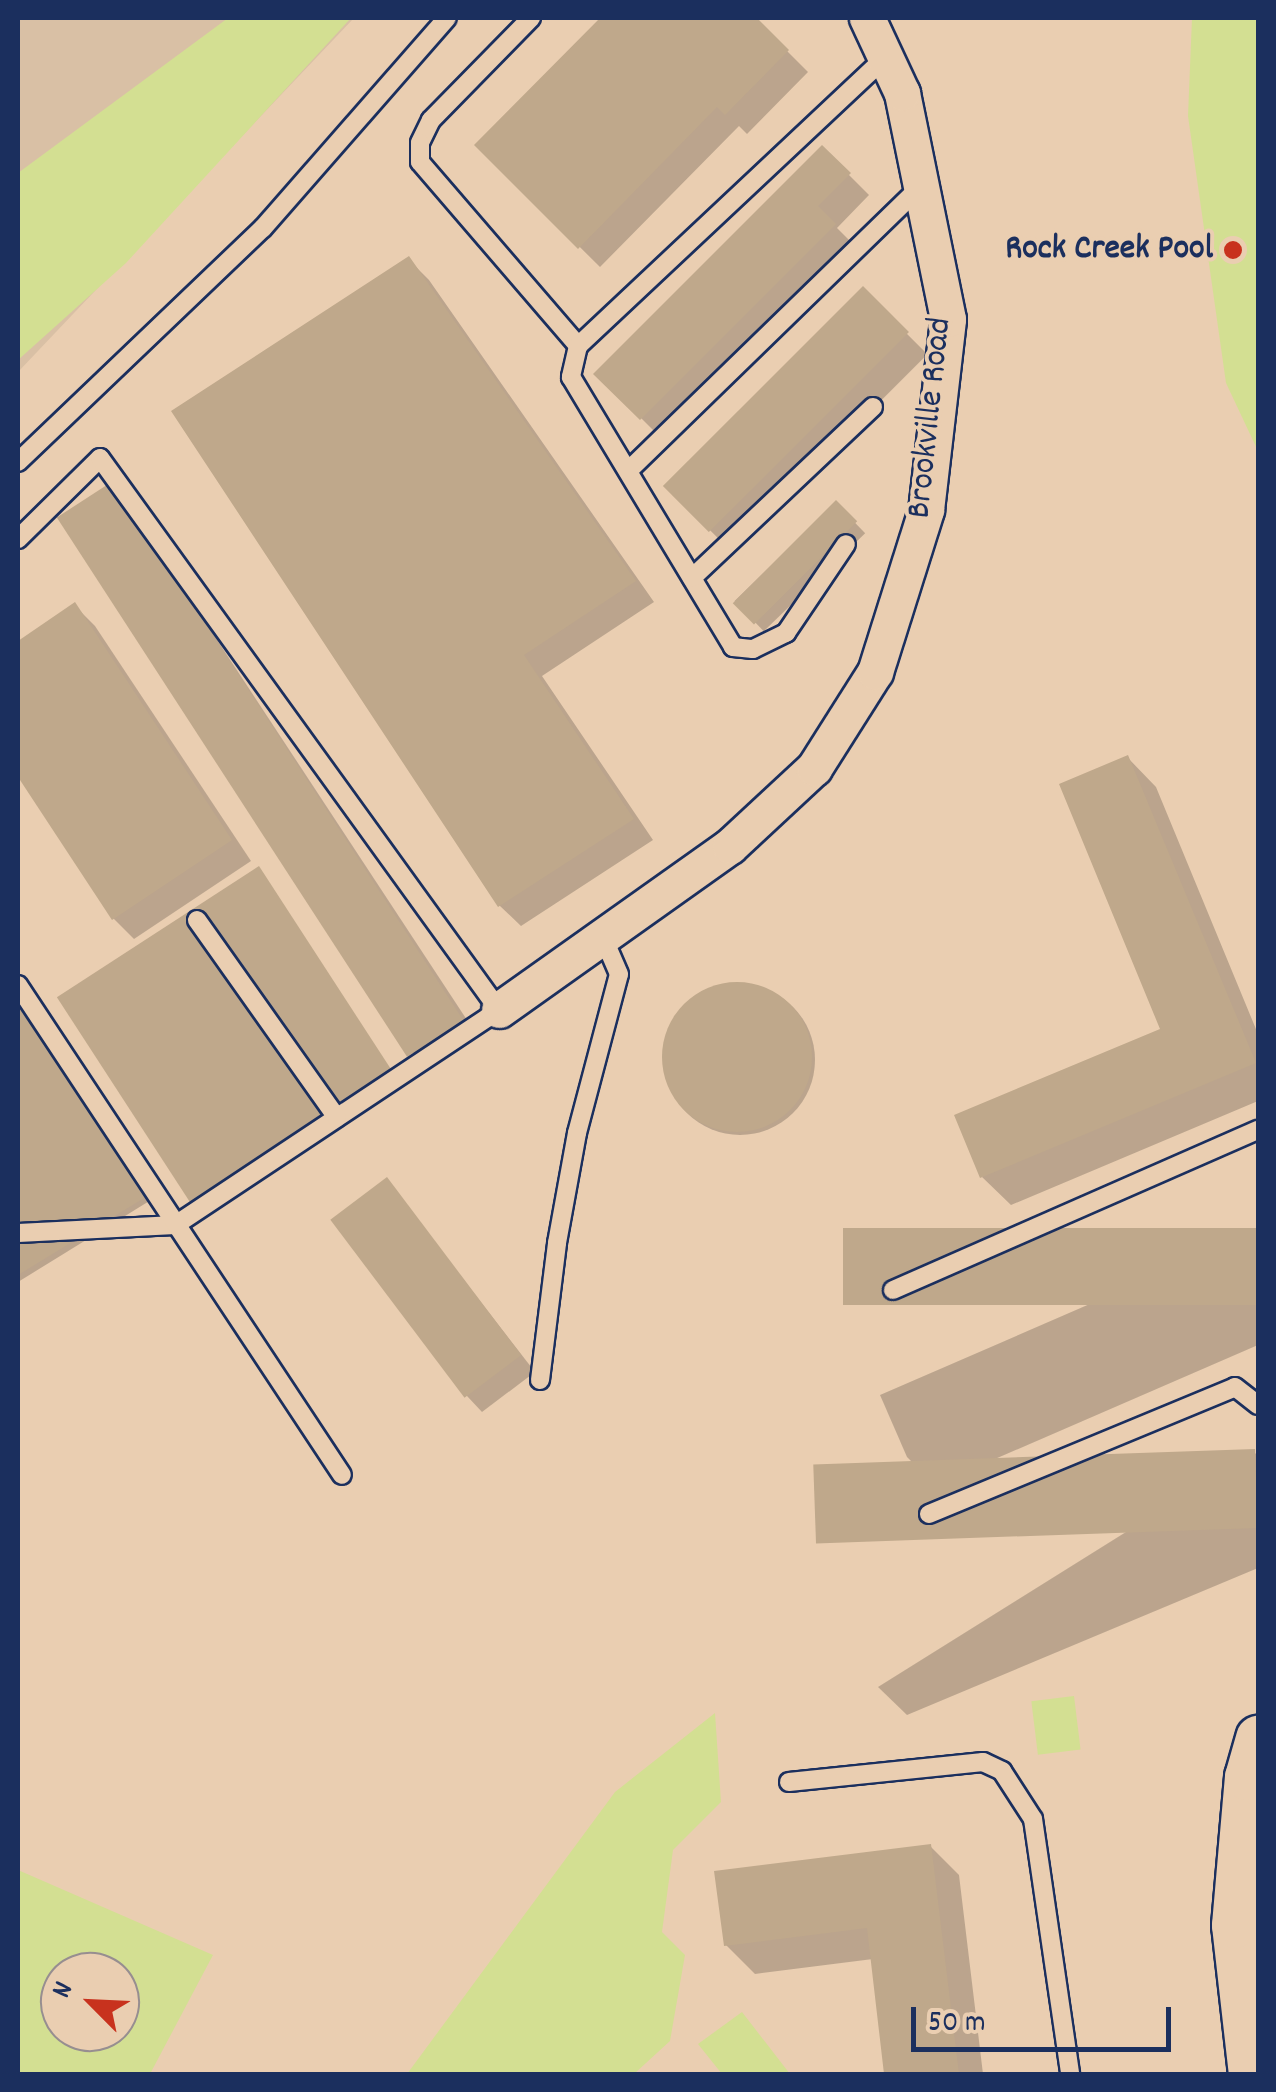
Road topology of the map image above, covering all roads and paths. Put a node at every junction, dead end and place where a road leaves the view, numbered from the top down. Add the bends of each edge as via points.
1 (447, 18) edge
2 (531, 18) edge
3 (867, 18) edge
4 (886, 57) junction
5 (921, 186) junction
6 (578, 346) junction
7 (874, 407) dead end
8 (18, 462) edge
9 (628, 472) junction
10 (18, 539) edge
11 (846, 544) dead end
12 (692, 578) junction
13 (197, 920) dead end
14 (603, 937) junction
15 (18, 985) edge
16 (499, 1010) junction
17 (337, 1118) junction
18 (1258, 1130) edge
19 (175, 1225) junction
20 (18, 1234) edge
21 (893, 1290) dead end
22 (540, 1380) dead end
23 (1258, 1405) edge
24 (342, 1475) dead end
25 (930, 1514) dead end
26 (1258, 1738) edge
27 (790, 1782) dead end
28 (1070, 2074) edge
29 (1251, 2074) edge

1 - 8 lane via 263,228
2 - 6 lane via 430,120 420,162
3 - 4 street, Brookville Road
4 - 5 street, Brookville Road via 902,93
4 - 6 lane
5 - 9 lane
5 - 14 street, Brookville Road via 948,319 926,510 876,672 814,768 730,846
6 - 9 lane via 572,377
7 - 12 lane
9 - 12 lane
10 - 16 lane via 100,458
11 - 12 lane via 786,633 754,649 734,647
13 - 17 lane
14 - 16 street, Brookville Road
14 - 22 lane via 619,974 577,1134
15 - 19 lane
16 - 17 lane
17 - 19 lane
18 - 21 lane
19 - 20 lane
19 - 24 lane
23 - 25 lane via 1235,1388
26 - 29 street via 1247,1776 1234,1925
27 - 28 lane via 984,1762 1002,1770 1032,1819

